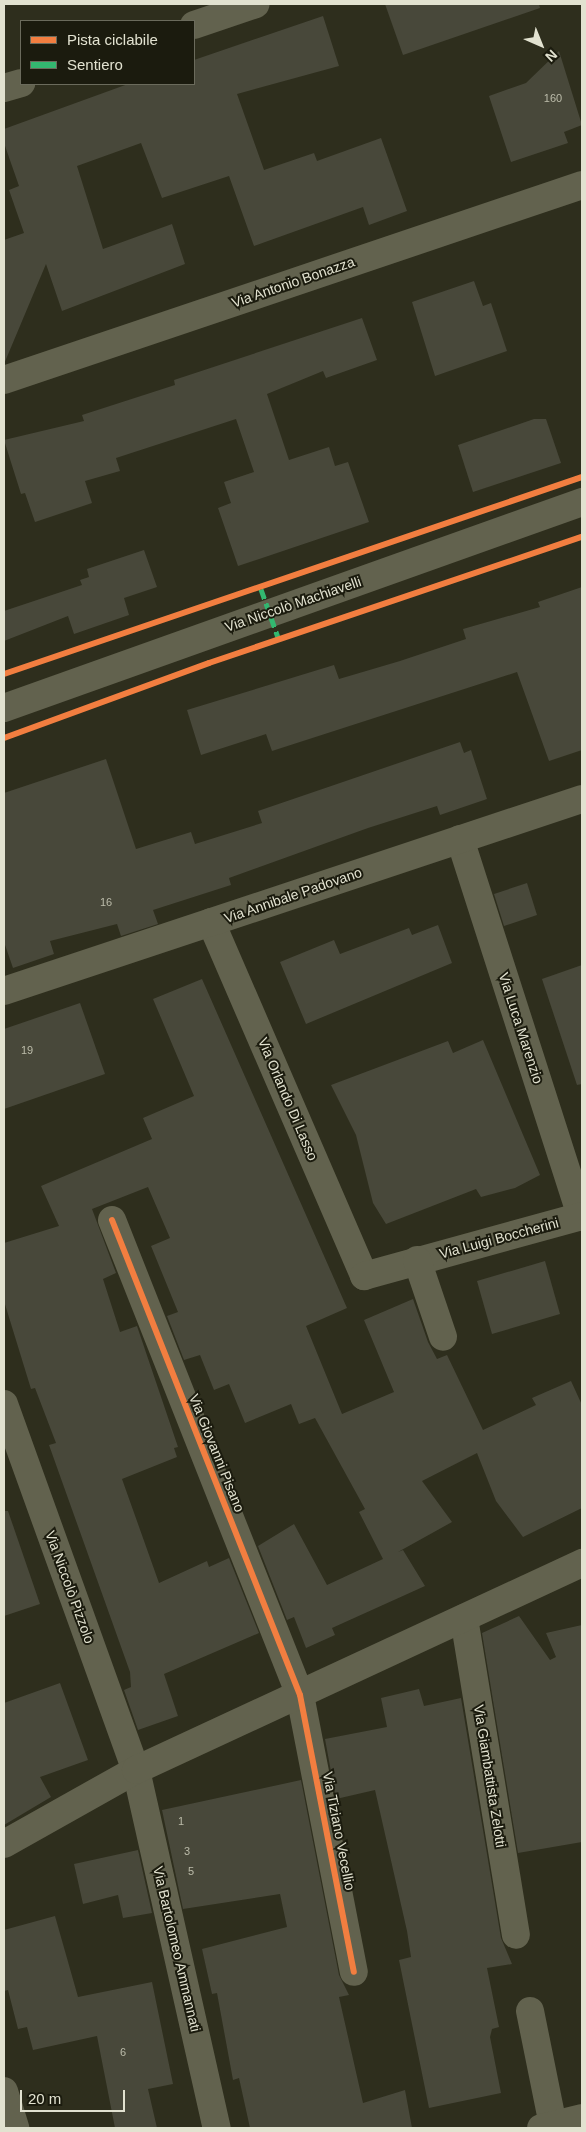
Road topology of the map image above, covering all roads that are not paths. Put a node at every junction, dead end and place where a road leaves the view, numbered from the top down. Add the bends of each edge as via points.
1 (256, 4) edge
2 (195, 25) edge
3 (20, 83) edge
4 (4, 88) edge
5 (582, 185) edge
6 (4, 380) edge
7 (582, 502) edge
8 (4, 708) edge
9 (582, 798) edge
10 (460, 839) junction
11 (211, 922) junction
12 (4, 991) edge
13 (582, 1216) edge
14 (112, 1220) dead end
15 (416, 1260) junction
16 (364, 1276) joint
17 (442, 1337) dead end
18 (4, 1404) edge
19 (582, 1562) edge
20 (464, 1618) junction
21 (300, 1695) junction
22 (136, 1770) junction
23 (4, 1844) edge
24 (516, 1934) dead end
25 (354, 1972) dead end
26 (530, 2011) dead end
27 (4, 2091) edge
28 (582, 2118) edge
29 (547, 2127) edge
30 (15, 2128) edge
31 (217, 2128) edge

1 - 2 street
3 - 4 street
5 - 6 street, Via Antonio Bonazza
7 - 8 street, Via Niccolò Machiavelli
9 - 10 street, Via Annibale Padovano
10 - 11 street, Via Annibale Padovano
10 - 13 street, Via Luca Marenzio
11 - 12 street, Via Annibale Padovano
11 - 16 street, Via Orlando Di Lasso
13 - 15 street, Via Luigi Boccherini
14 - 21 street, Via Giovanni Pisano
15 - 16 street, Via Luigi Boccherini
15 - 17 street
18 - 22 street, Via Niccolò Pizzolo
19 - 20 street
20 - 21 street
20 - 24 street, Via Giambattista Zelotti
21 - 22 street
21 - 25 street, Via Tiziano Vecellio
22 - 23 street
22 - 31 street, Via Bartolomeo Ammannati
26 - 29 street
27 - 30 street
28 - 29 street

